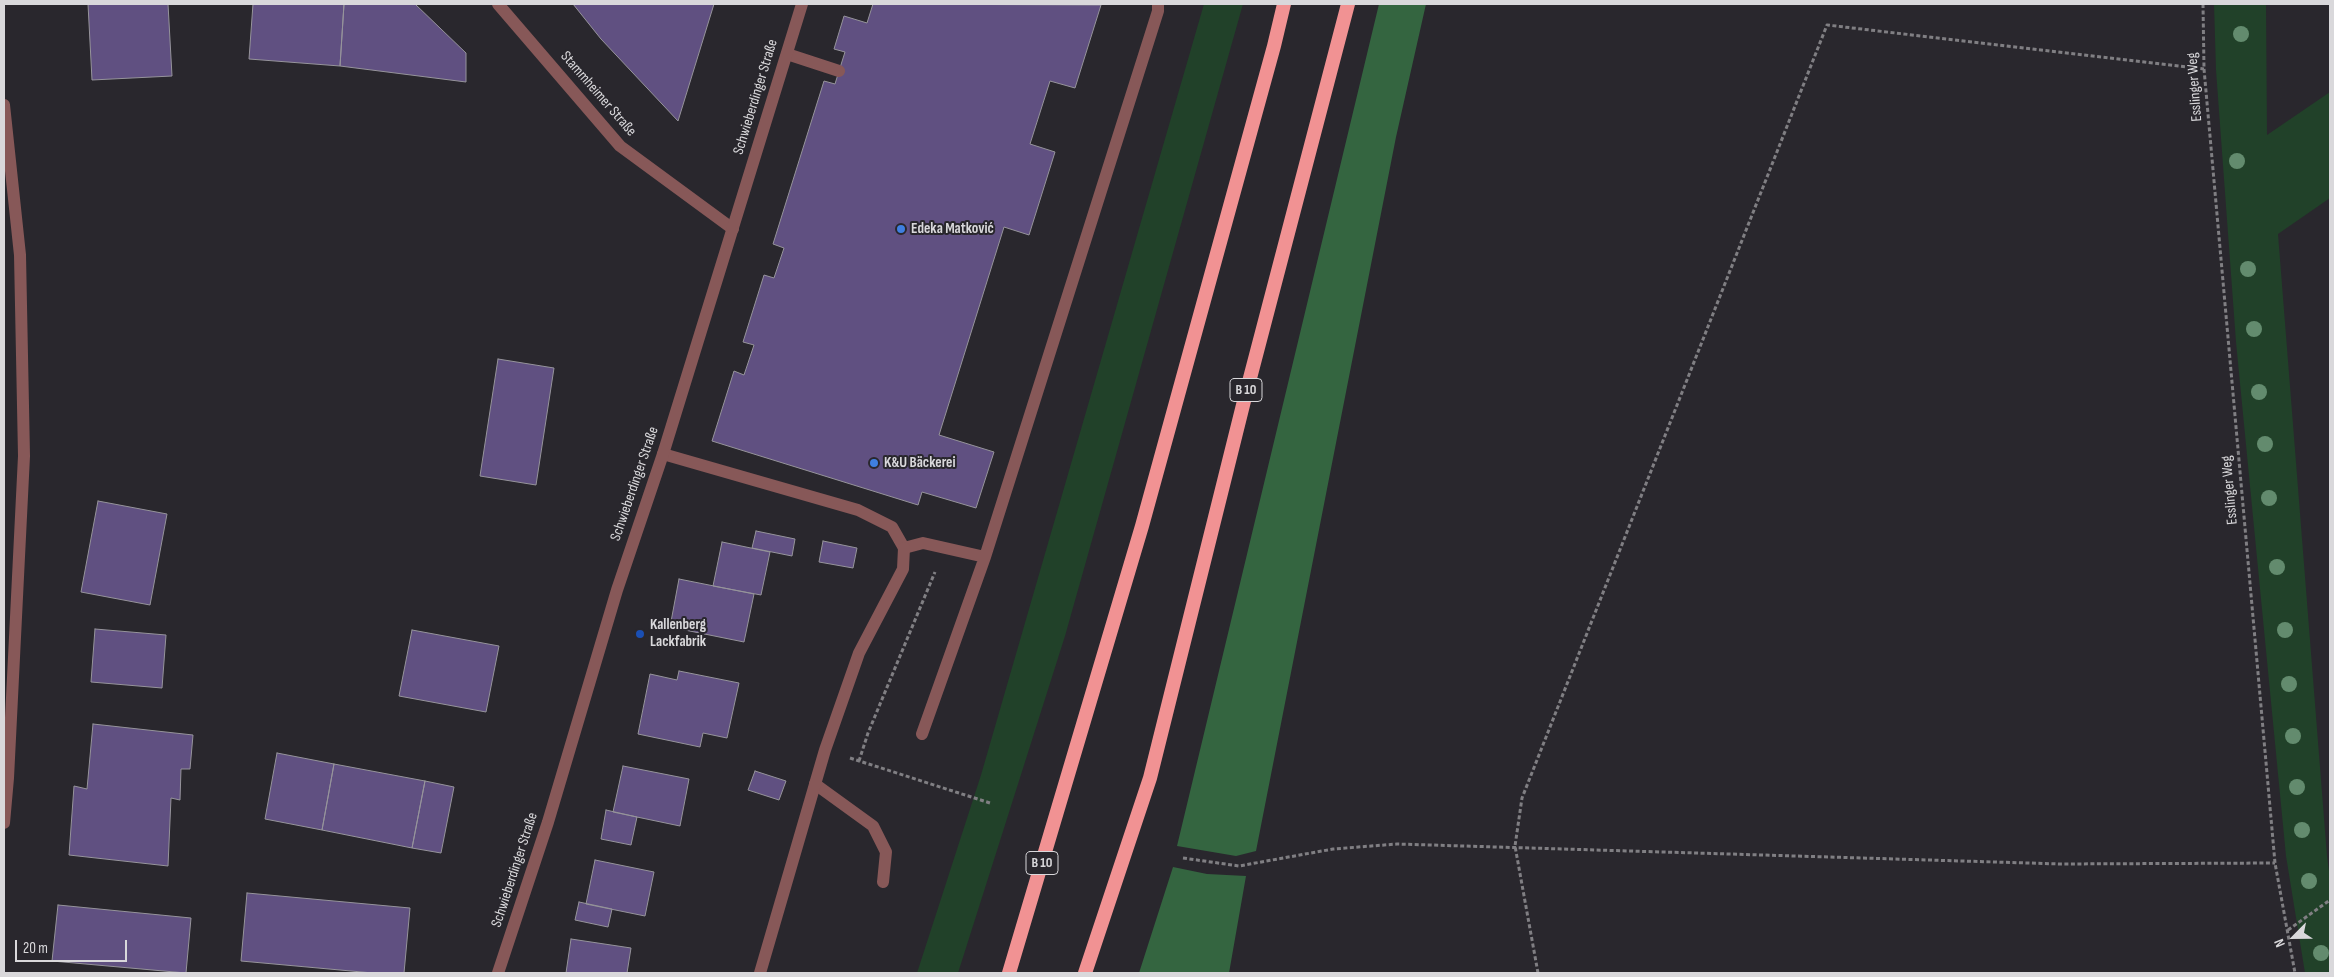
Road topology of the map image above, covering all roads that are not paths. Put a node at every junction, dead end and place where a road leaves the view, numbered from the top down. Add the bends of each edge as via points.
1 (498, 4) edge
2 (802, 4) edge
3 (1158, 4) edge
4 (1284, 4) edge
5 (1348, 4) edge
6 (787, 54) junction
7 (839, 71) dead end
8 (4, 105) edge
9 (733, 229) junction
10 (663, 454) junction
11 (904, 548) junction
12 (985, 558) junction
13 (922, 734) dead end
14 (6, 778) edge
15 (815, 784) junction
16 (4, 823) edge
17 (883, 882) dead end
18 (498, 973) edge
19 (760, 973) edge
20 (1009, 973) edge
21 (1085, 973) edge

1 - 9 street, Stammheimer Straße via 620,146
2 - 6 street, Schwieberdinger Straße
3 - 12 street via 1156,21
4 - 20 highway, B 10 via 1142,526
5 - 21 highway, B 10 via 1150,778
6 - 7 street
6 - 9 street, Schwieberdinger Straße
8 - 14 street via 20,255 24,456
9 - 10 street, Schwieberdinger Straße
10 - 11 street via 858,510 892,527
10 - 18 street, Schwieberdinger Straße via 617,590 548,822
11 - 12 street via 923,543
11 - 15 street via 903,569 860,653
12 - 13 street
14 - 16 street
15 - 17 street via 873,826 886,852
15 - 19 street

